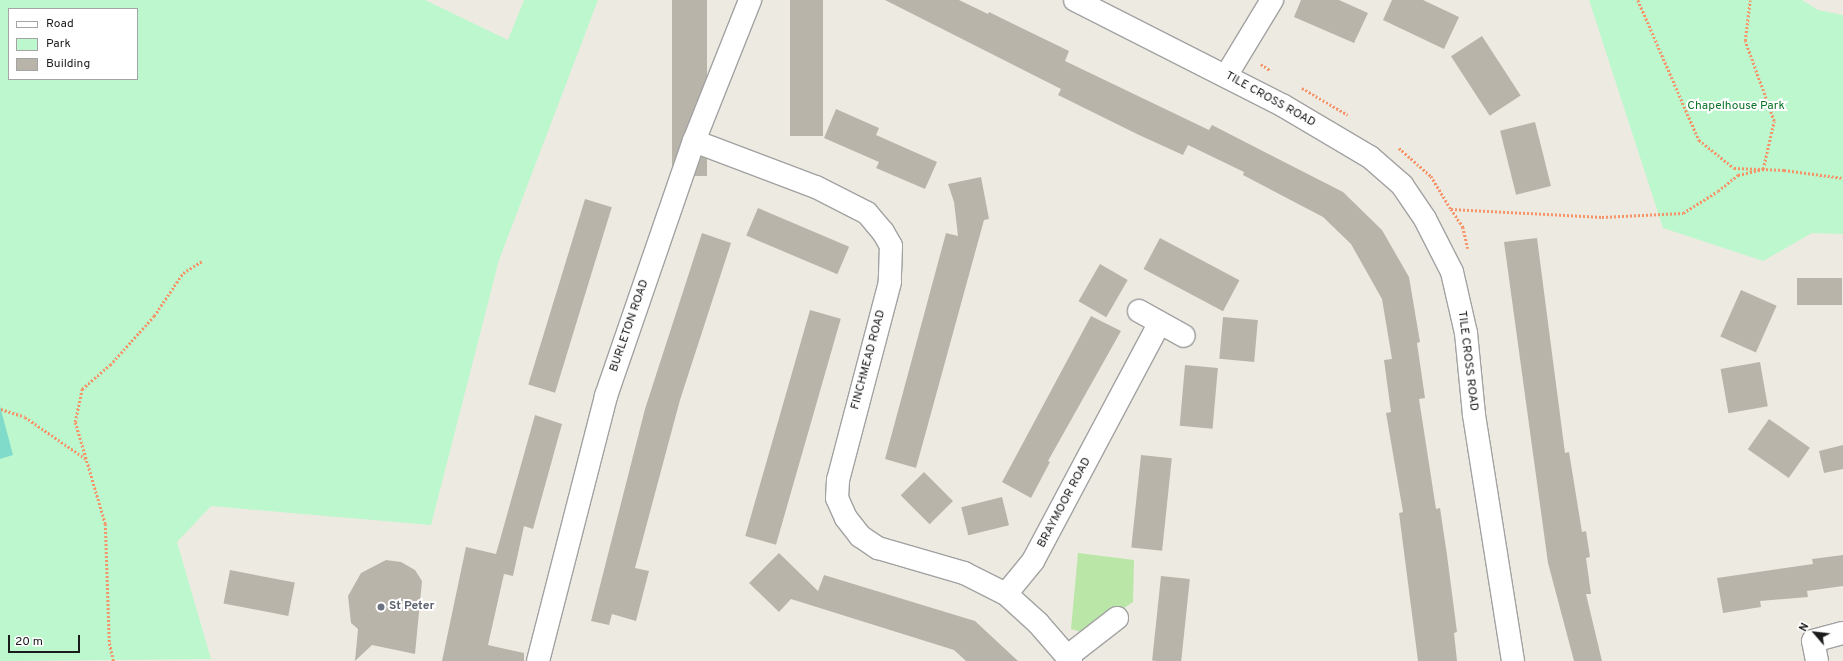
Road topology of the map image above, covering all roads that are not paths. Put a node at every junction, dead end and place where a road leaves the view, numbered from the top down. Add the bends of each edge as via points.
1 (750, 0) edge
2 (1075, 0) edge
3 (1272, 0) edge
4 (1226, 76) junction
5 (694, 141) junction
6 (1139, 311) dead end
7 (1159, 324) junction
8 (1184, 336) dead end
9 (1006, 594) junction
10 (1117, 618) dead end
11 (1843, 634) edge
12 (1069, 658) edge
13 (538, 661) edge
14 (1513, 661) edge
15 (1817, 661) edge

1 - 5 street, BURLETON ROAD
2 - 4 street, TILE CROSS ROAD
3 - 4 street
4 - 14 street, TILE CROSS ROAD via 1370,157 1402,185 1425,219 1452,272 1466,333 1474,415
5 - 9 street, FINCHMEAD ROAD via 816,187 867,213 883,232 891,246 890,282 838,480 837,498 846,518 860,536 878,548 964,573
5 - 13 street, BURLETON ROAD via 606,396
6 - 7 street
7 - 8 street
7 - 9 street, BRAYMOOR ROAD via 1033,562
9 - 12 street
10 - 12 street
11 - 15 street via 1813,641

